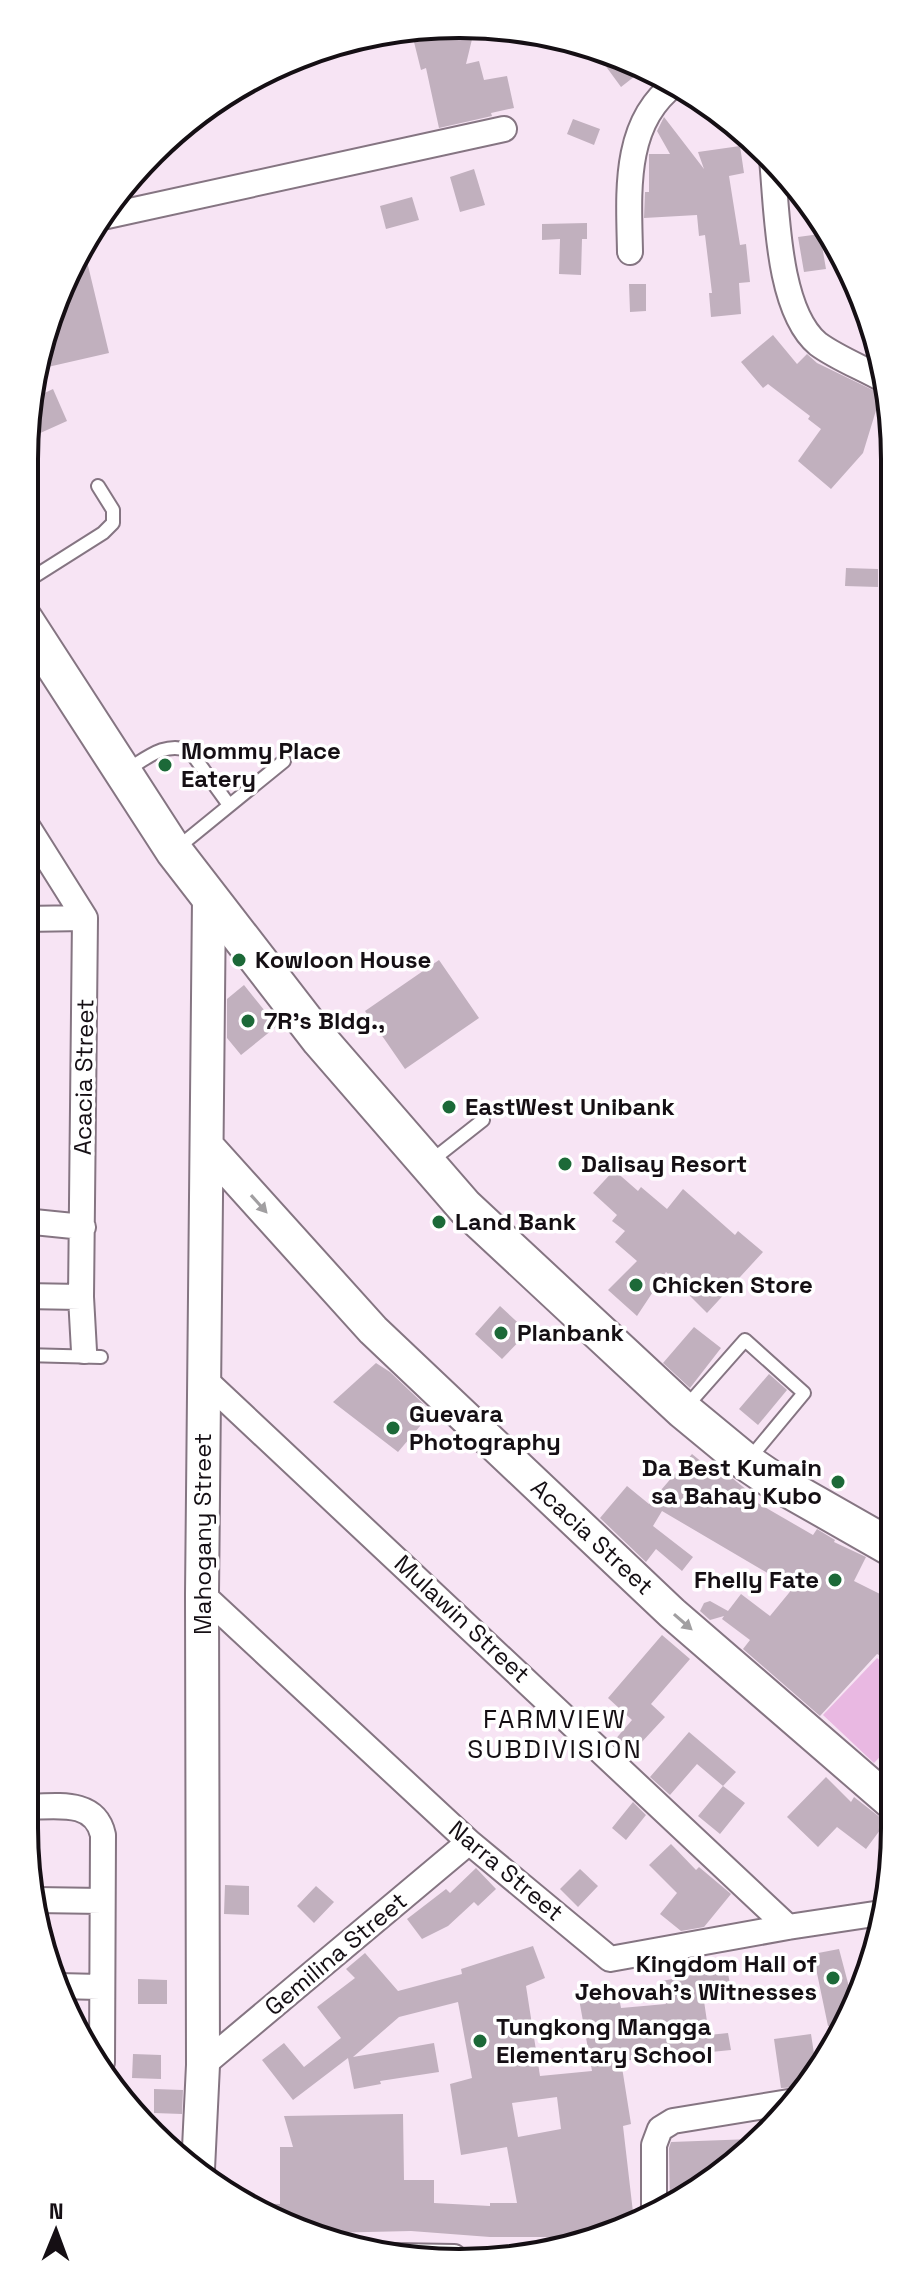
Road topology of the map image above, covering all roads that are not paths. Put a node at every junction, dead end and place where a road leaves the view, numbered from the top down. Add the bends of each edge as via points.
1 (667, 93) edge
2 (504, 129) dead end
3 (774, 180) edge
4 (117, 214) edge
5 (630, 252) dead end
6 (872, 373) edge
7 (98, 486) dead end
8 (38, 574) edge
9 (38, 641) edge
10 (284, 761) dead end
11 (121, 773) junction
12 (229, 805) junction
13 (38, 843) edge
14 (174, 851) junction
15 (209, 899) junction
16 (85, 918) junction
17 (38, 919) edge
18 (483, 1120) dead end
19 (207, 1146) junction
20 (426, 1165) junction
21 (38, 1222) edge
22 (83, 1227) junction
23 (38, 1296) edge
24 (81, 1297) junction
25 (93, 1354) joint
26 (38, 1355) edge
27 (204, 1379) junction
28 (683, 1410) junction
29 (746, 1462) junction
30 (881, 1542) edge
31 (202, 1594) junction
32 (881, 1794) edge
33 (38, 1807) edge
34 (469, 1842) junction
35 (45, 1900) edge
36 (102, 1901) junction
37 (872, 1914) edge
38 (788, 1927) junction
39 (69, 1986) edge
40 (100, 1987) junction
41 (102, 2050) edge
42 (203, 2065) junction
43 (777, 2104) edge
44 (199, 2158) edge
45 (654, 2202) edge

1 - 5 street via 650,112 632,159
2 - 4 street
3 - 6 street via 783,274 794,310 817,343
7 - 8 lane via 113,510 113,523
9 - 11 main road
10 - 12 lane
11 - 12 lane via 165,747 180,747 190,751
11 - 14 main road
12 - 14 lane
13 - 16 street
14 - 15 main road
15 - 19 street, Mahogany Street
15 - 20 main road
16 - 17 street
16 - 22 street, Acacia Street
18 - 20 lane
19 - 27 street, Mahogany Street
19 -> 32 street, Acacia Street via 373,1330 672,1613
20 - 28 main road
21 - 22 street
22 - 24 street, Acacia Street
23 - 24 street
24 - 25 street, Acacia Street
25 - 26 lane
27 - 31 street, Mahogany Street
27 - 38 street, Mulawin Street
28 - 29 main road
28 - 29 lane via 745,1340 804,1393
29 - 30 main road
31 - 34 street, Narra Street
31 - 42 street, Mahogany Street
33 - 36 street via 75,1807 95,1816 103,1835
34 - 38 street, Narra Street via 610,1959
34 - 42 street, Gemilina Street
35 - 36 street
36 - 40 street
37 - 38 street, Narra Street
39 - 40 street
40 - 41 street
42 - 44 street, Mahogany Street
43 - 45 street via 673,2121 660,2129 654,2145

